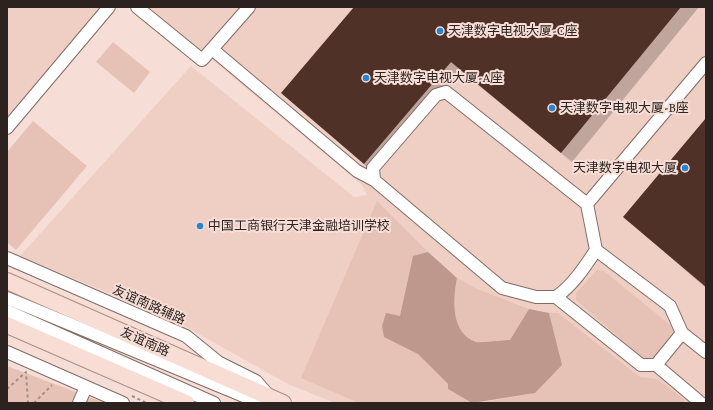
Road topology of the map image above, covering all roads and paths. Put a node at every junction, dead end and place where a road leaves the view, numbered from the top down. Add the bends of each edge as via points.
1 (109, 7) edge
2 (137, 7) edge
3 (249, 7) edge
4 (212, 49) junction
5 (706, 63) edge
6 (7, 128) edge
7 (374, 180) junction
8 (587, 204) junction
9 (596, 250) junction
10 (7, 258) edge
11 (7, 281) edge
12 (556, 297) junction
13 (7, 298) edge
14 (7, 311) edge
15 (7, 325) edge
16 (682, 333) junction
17 (7, 352) edge
18 (706, 352) edge
19 (656, 365) junction
20 (52, 385) dead end
21 (86, 387) junction
22 (7, 389) edge
23 (269, 396) junction
24 (28, 403) edge
25 (34, 403) edge
26 (79, 403) edge
27 (123, 403) edge
28 (186, 403) edge
29 (214, 403) edge
30 (283, 403) edge
31 (701, 403) edge

1 - 6 street
2 - 4 street via 202,60
3 - 4 street
4 - 7 street via 357,171
5 - 8 street
7 - 8 street via 373,168 436,95 446,92
7 - 12 street via 502,288 536,297
8 - 9 street
9 - 12 street via 566,289
9 - 16 street via 670,306
10 - 23 street, 友谊南路辅路 via 186,336 218,362 256,381
11 - 23 main road, 友谊南路
12 - 19 street via 641,365
13 - 23 street via 246,397
14 - 29 street
15 - 28 main road
16 - 18 street
16 - 19 street
17 - 21 street
19 - 31 street
20 - 25 path
21 - 26 street
21 - 27 street
22 - 24 path via 26,372
23 - 30 main road, 友谊南路

